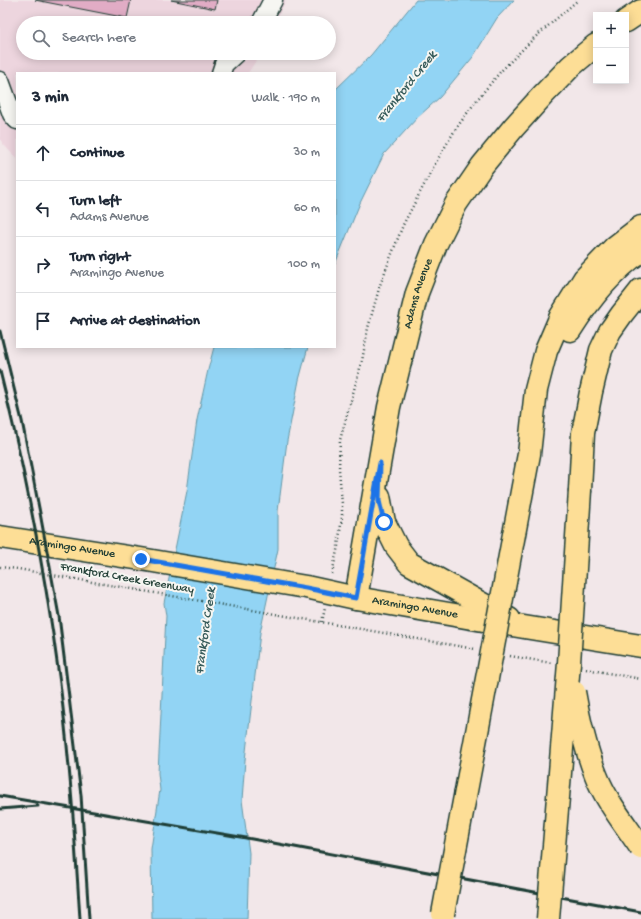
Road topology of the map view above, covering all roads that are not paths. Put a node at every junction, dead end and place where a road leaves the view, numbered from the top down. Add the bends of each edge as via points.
1 (273, 0) edge
2 (641, 11) edge
3 (265, 16) edge
4 (629, 20) edge
5 (593, 48) edge
6 (228, 60) edge
7 (221, 72) edge
8 (0, 81) edge
9 (16, 119) edge
10 (641, 227) edge
11 (641, 251) edge
12 (641, 290) edge
13 (529, 454) junction
14 (380, 463) junction
15 (0, 537) edge
16 (356, 598) junction
17 (524, 627) junction
18 (641, 646) edge
19 (569, 663) junction
20 (641, 848) edge
21 (442, 917) edge
22 (548, 919) edge

1 - 3 lane
2 - 4 main road
5 - 14 main road, Adams Avenue via 571,66 514,127 482,166 456,204 436,244 418,293 389,407
6 - 7 lane
8 - 9 lane
10 - 13 main road via 615,247 584,279 561,316 546,351 536,390
11 - 13 main road via 607,280 584,308 566,336
12 - 19 main road, bridge via 610,331 601,350 590,392 583,433
13 - 21 main road, bridge
14 - 16 main road, Adams Avenue
14 - 17 main road via 379,501 384,522 396,546 409,562
15 - 16 main road, Aramingo Avenue via 141,559
16 - 17 main road, Aramingo Avenue
17 - 18 main road, Aramingo Avenue
19 - 20 main road, bridge via 586,749 596,776
19 - 22 main road, bridge

